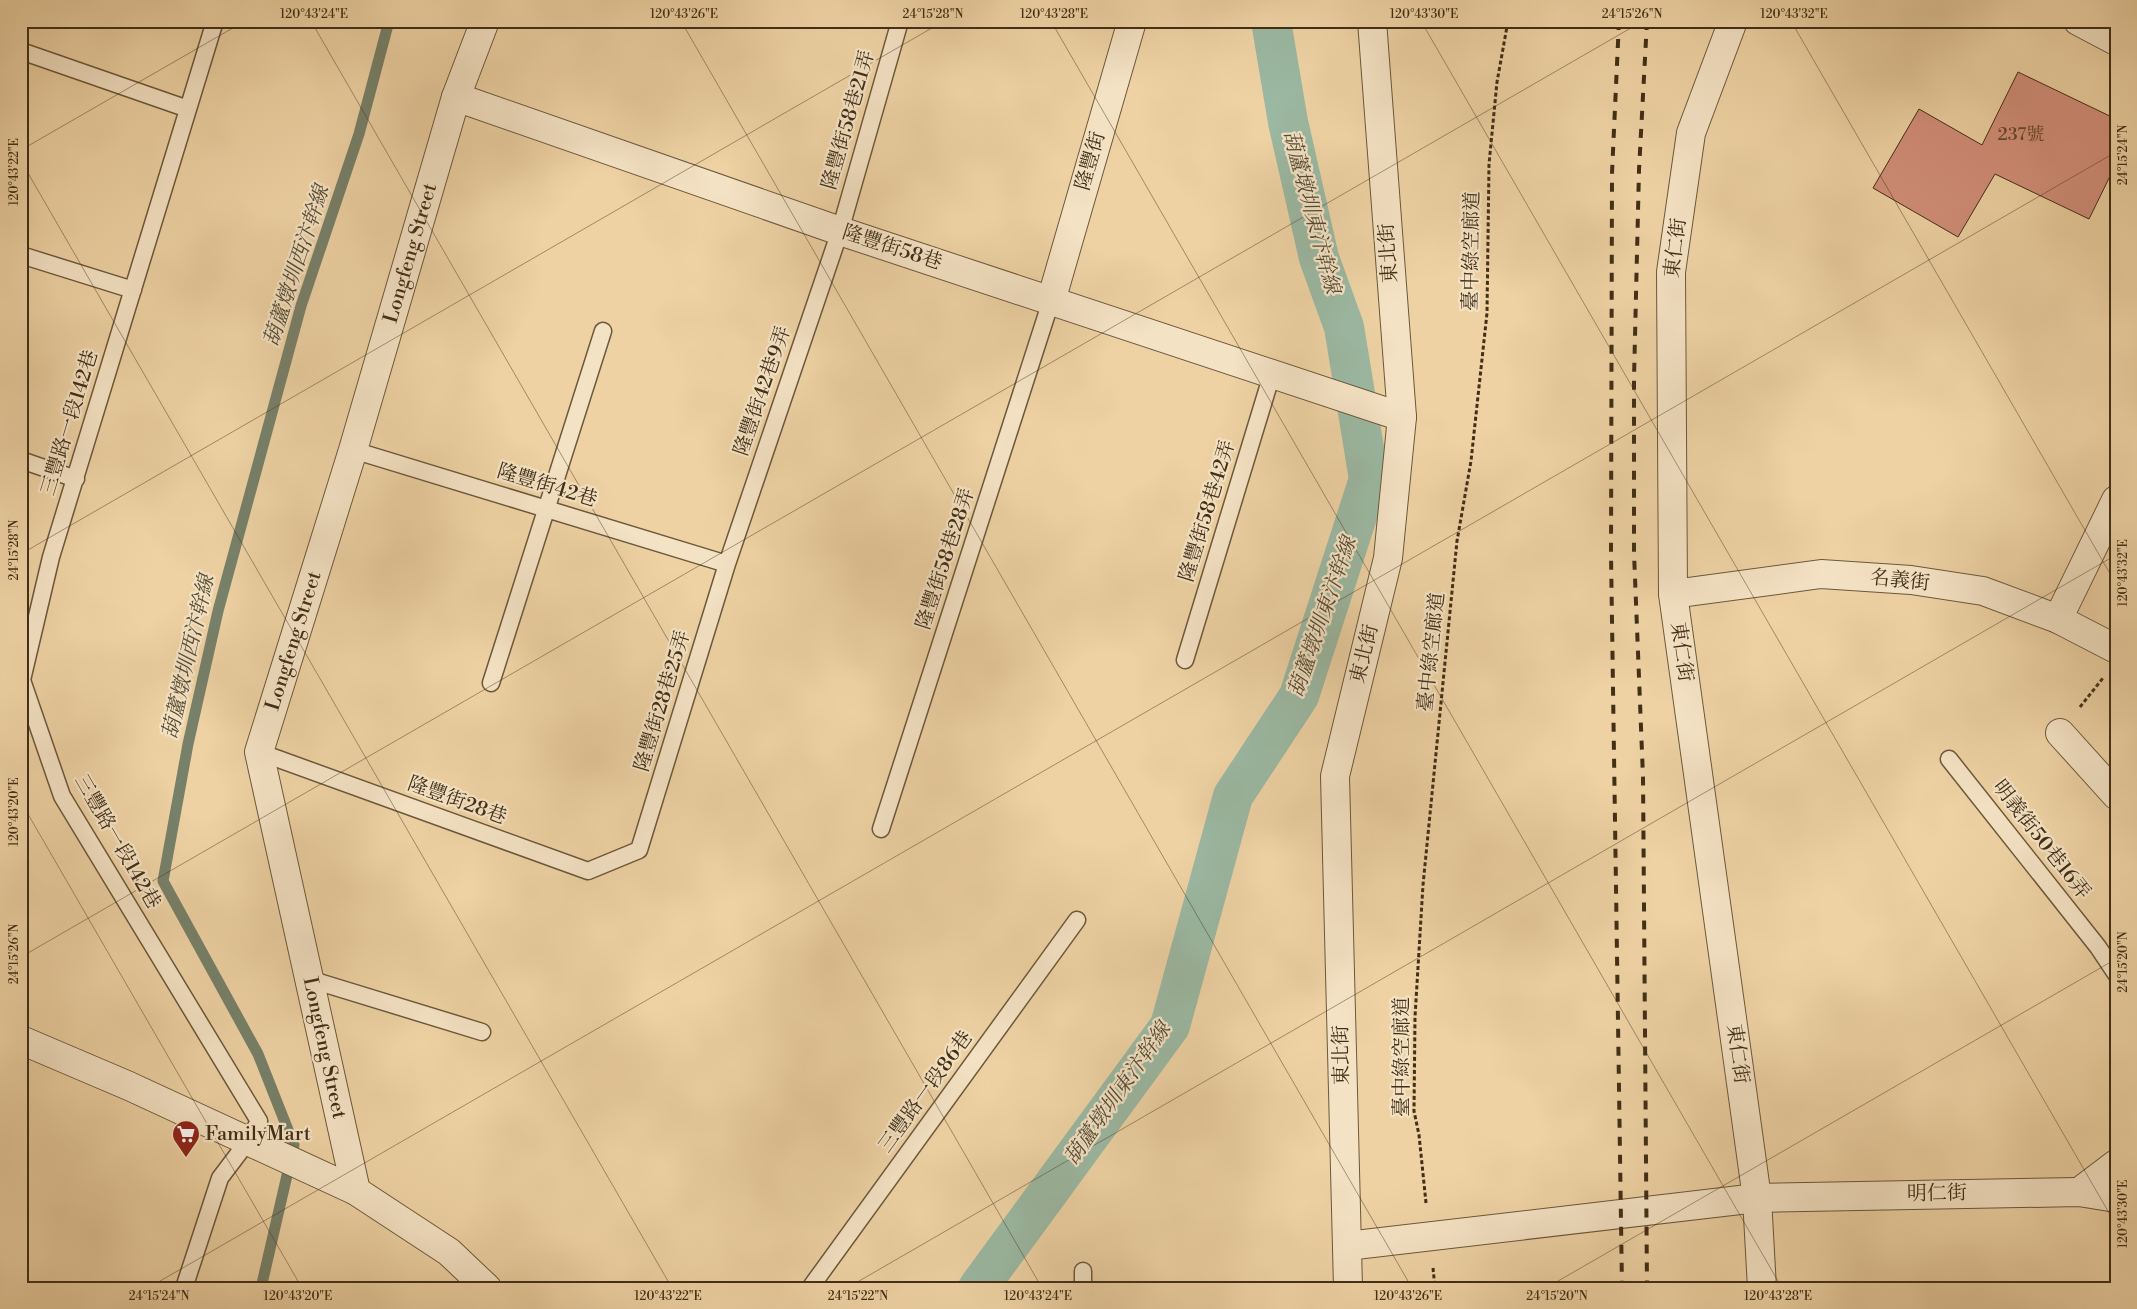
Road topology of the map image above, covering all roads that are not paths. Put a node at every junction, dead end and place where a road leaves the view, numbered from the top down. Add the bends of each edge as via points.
1 (214, 21) edge
2 (485, 21) edge
3 (899, 21) edge
4 (1132, 21) edge
5 (1372, 21) edge
6 (1733, 21) edge
7 (2078, 21) edge
8 (2116, 42) edge
9 (21, 50) edge
10 (456, 97) junction
11 (188, 109) junction
12 (840, 231) junction
13 (21, 255) edge
14 (133, 290) junction
15 (1051, 301) junction
16 (603, 331) dead end
17 (1272, 374) junction
18 (1390, 413) junction
19 (353, 450) junction
20 (21, 460) edge
21 (76, 478) junction
22 (2116, 500) edge
23 (546, 508) junction
24 (727, 564) junction
25 (1673, 594) junction
26 (2058, 619) junction
27 (2116, 649) edge
28 (1185, 660) dead end
29 (22, 679) edge
30 (492, 683) dead end
31 (2060, 733) road end
32 (259, 752) junction
33 (1949, 759) dead end
34 (2116, 795) edge
35 (881, 829) dead end
36 (639, 850) joint
37 (1077, 920) dead end
38 (2116, 974) edge
39 (309, 979) junction
40 (482, 1032) dead end
41 (21, 1040) edge
42 (248, 1141) junction
43 (2116, 1164) edge
44 (356, 1191) junction
45 (2079, 1192) junction
46 (1757, 1198) junction
47 (2116, 1198) edge
48 (1347, 1246) junction
49 (1082, 1271) dead end
50 (184, 1288) edge
51 (487, 1288) edge
52 (810, 1288) edge
53 (1083, 1288) edge
54 (1348, 1288) edge
55 (1762, 1288) edge

1 - 11 lane, 三豐路一段142巷
2 - 10 street
3 - 12 lane, 隆豐街58巷21弄
4 - 15 street, 隆豐街
5 - 18 street, 東北街
6 - 25 street, 東仁街 via 1691,133 1671,272
7 - 8 street
9 - 11 lane
10 - 12 street, 隆豐街58巷
10 - 19 street, Longfeng Street
11 - 14 lane, 三豐路一段142巷
12 - 15 street, 隆豐街58巷
12 - 24 lane, 隆豐街42巷9弄
13 - 14 lane
14 - 21 lane, 三豐路一段142巷
15 - 17 street, 隆豐街58巷
15 - 35 lane, 隆豐街58巷28弄
16 - 23 lane
17 - 18 street, 隆豐街58巷
17 - 28 lane, 隆豐街58巷42弄
18 - 48 street, 東北街 via 1388,558 1335,776
19 - 23 lane, 隆豐街42巷
19 - 32 street, Longfeng Street
20 - 21 lane
21 - 29 lane, 三豐路一段142巷 via 51,557
22 - 26 street
23 - 24 lane, 隆豐街42巷
23 - 30 lane
24 - 36 lane, 隆豐街28巷25弄
25 - 26 street, 名義街 via 1821,574 1911,580 1983,591
25 - 46 street, 東仁街
26 - 27 street, 名義街
29 - 42 lane, 三豐路一段142巷 via 62,796 259,1121
31 - 34 street
32 - 36 lane, 隆豐街28巷 via 588,871
32 - 39 street, Longfeng Street
33 - 38 lane, 明義街50巷16弄
37 - 52 lane, 三豐路一段86巷
39 - 40 lane
39 - 44 street, Longfeng Street
41 - 42 street
42 - 44 street
42 - 50 lane via 220,1178
43 - 45 street
44 - 51 street via 449,1252
45 - 46 street, 明仁街
45 - 47 street, 明仁街
46 - 48 street, 明仁街
46 - 55 street, 東仁街
48 - 54 street, 東北街
49 - 53 lane

